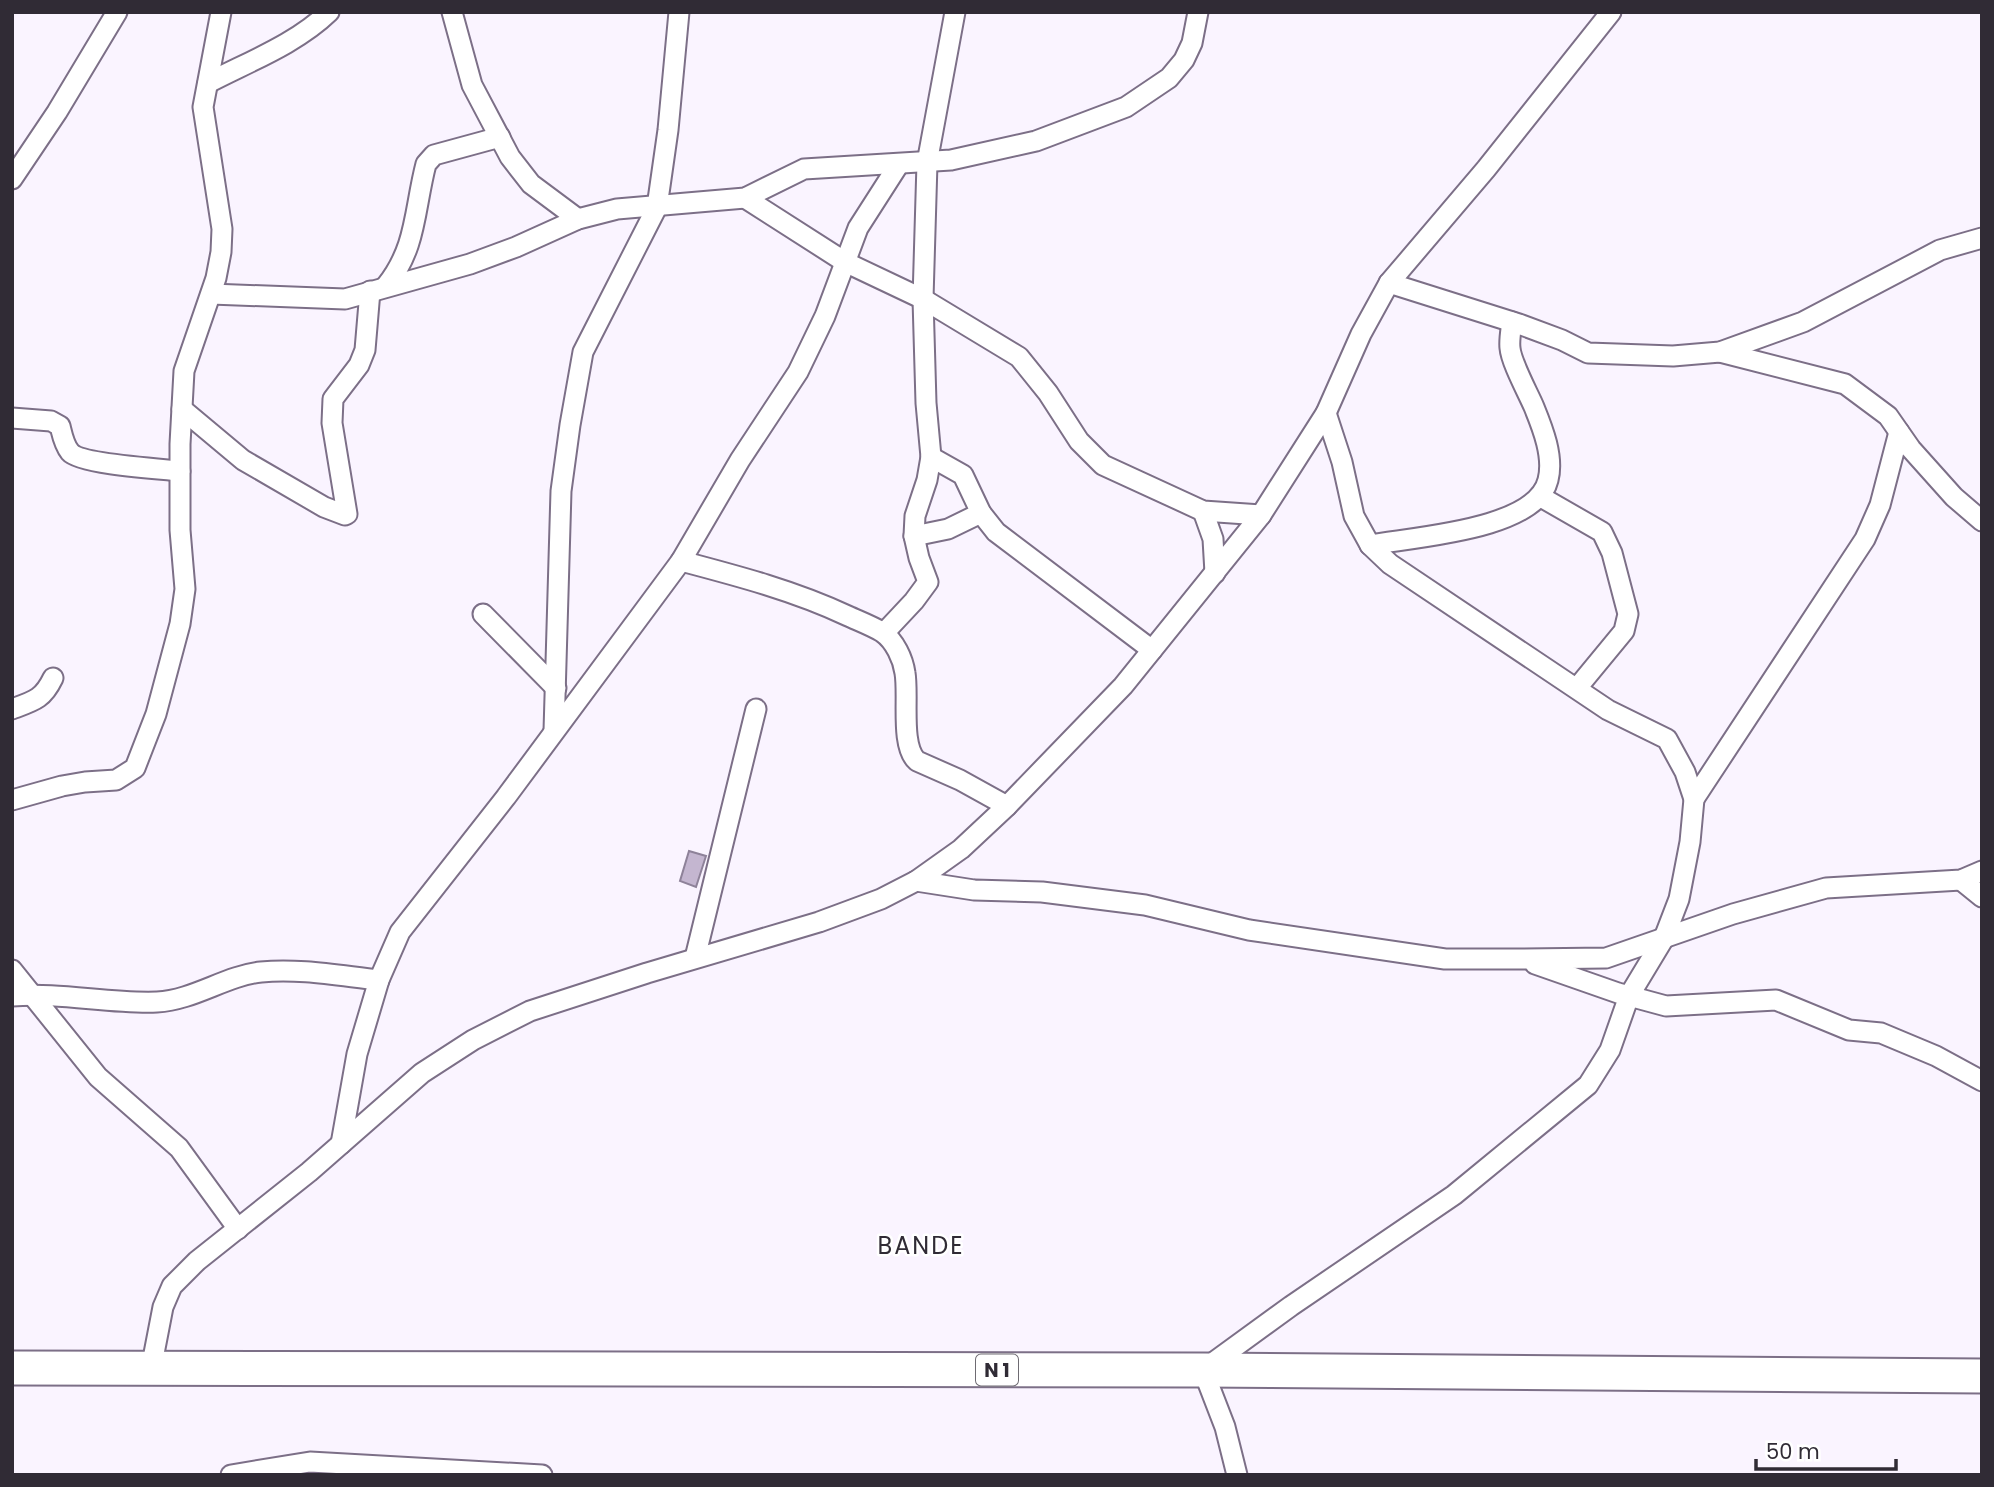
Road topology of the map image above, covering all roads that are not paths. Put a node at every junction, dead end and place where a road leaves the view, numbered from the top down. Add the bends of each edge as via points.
1 (117, 12) edge
2 (221, 12) edge
3 (330, 12) edge
4 (452, 12) edge
5 (679, 12) edge
6 (955, 12) edge
7 (1198, 12) edge
8 (1611, 12) edge
9 (208, 83) junction
10 (500, 137) junction
11 (927, 163) junction
12 (899, 164) junction
13 (12, 179) edge
14 (745, 198) junction
15 (657, 206) junction
16 (578, 219) junction
17 (1982, 238) edge
18 (845, 262) junction
19 (1389, 283) junction
20 (378, 289) junction
21 (211, 294) junction
22 (923, 299) junction
23 (1512, 321) junction
24 (1720, 352) junction
25 (182, 409) junction
26 (1326, 413) junction
27 (12, 418) edge
28 (1899, 432) junction
29 (931, 457) junction
30 (180, 471) junction
31 (1541, 497) junction
32 (1203, 511) junction
33 (981, 513) junction
34 (1978, 514) edge
35 (1261, 516) junction
36 (914, 536) junction
37 (1370, 545) junction
38 (681, 561) junction
39 (1215, 573) junction
40 (483, 614) dead end
41 (884, 633) junction
42 (1152, 650) junction
43 (53, 677) dead end
44 (556, 688) junction
45 (1577, 688) junction
46 (12, 709) edge
47 (756, 709) dead end
48 (554, 731) junction
49 (1694, 799) junction
50 (12, 800) edge
51 (1007, 806) junction
52 (1982, 871) edge
53 (1961, 880) junction
54 (916, 881) junction
55 (1982, 897) edge
56 (1664, 938) junction
57 (695, 958) junction
58 (1521, 959) junction
59 (12, 970) edge
60 (379, 980) junction
61 (33, 994) junction
62 (12, 996) edge
63 (1629, 996) junction
64 (1982, 1081) edge
65 (341, 1144) junction
66 (238, 1228) junction
67 (12, 1368) edge
68 (151, 1369) junction
69 (1203, 1370) junction
70 (1982, 1376) edge
71 (232, 1475) edge
72 (542, 1475) edge
73 (1237, 1475) edge

1 - 13 street
2 - 9 street
3 - 9 street via 284,44
4 - 10 street via 472,85
5 - 15 street
6 - 11 street
7 - 11 street via 1184,60 1169,78 1126,107 1036,141
8 - 19 street
9 - 21 street via 203,107 222,229 222,252
10 - 16 street via 531,184
10 - 20 street via 433,155 426,164 411,242 400,269
11 - 12 street
11 - 22 street
12 - 14 street via 804,169
12 - 18 street via 859,228
14 - 15 street
14 - 18 street
15 - 16 street via 617,209
15 - 44 street via 583,352 561,491
16 - 20 street via 470,264
17 - 24 street via 1940,250 1803,322
18 - 22 street
18 - 38 street via 798,372
19 - 23 street
19 - 26 street
20 - 21 street via 345,299
20 - 25 street via 359,365 332,400 345,516 243,460
21 - 25 street via 184,371
22 - 29 street
22 - 32 street via 1019,357 1079,440 1103,465
23 - 24 street via 1588,353 1674,356
23 - 31 street via 1510,350 1550,459
24 - 28 street via 1845,384 1888,416
25 - 30 street
26 - 35 street
26 - 37 street via 1354,516
27 - 30 street via 60,426 73,455
28 - 34 street
28 - 49 street via 1880,505 1865,539
29 - 33 street via 963,475
29 - 36 street
30 - 50 street via 185,589 180,624 156,714 135,768 116,780 62,786
31 - 37 street via 1526,509 1486,525
31 - 45 street via 1602,532 1628,614 1623,631
32 - 35 street
32 - 39 street via 1213,538
33 - 36 street via 948,529
33 - 42 street via 996,532
35 - 39 street
36 - 41 street via 928,582
37 - 45 street via 1390,564
38 - 41 street via 819,603
38 - 48 street
39 - 42 street
40 - 44 street
41 - 51 street via 900,654 905,673 912,756
42 - 51 street via 1124,686
43 - 46 street via 46,693
44 - 48 street
45 - 49 street via 1608,710 1667,739
47 - 57 street
48 - 60 street via 400,932
49 - 56 street via 1679,899
51 - 54 street via 961,849
52 - 53 street
53 - 55 street
53 - 56 street via 1826,888
54 - 57 street via 819,922
54 - 58 street via 1145,905 1249,930 1445,959
56 - 58 street via 1606,958
56 - 63 street
57 - 65 street via 530,1011 473,1040 422,1073
58 - 63 street
59 - 61 street
60 - 61 street via 260,972 160,1002
60 - 65 street via 357,1054
61 - 62 street
61 - 66 street via 98,1077 179,1148
63 - 64 street via 1666,1006 1776,1000 1849,1030 1881,1033
63 - 69 street via 1610,1050 1588,1085 1454,1195
65 - 66 street
66 - 68 street via 172,1286 163,1307
67 - 68 highway, N 1
68 - 69 highway, N 1
69 - 70 highway, N 1
69 - 73 street
71 - 72 street via 310,1462

